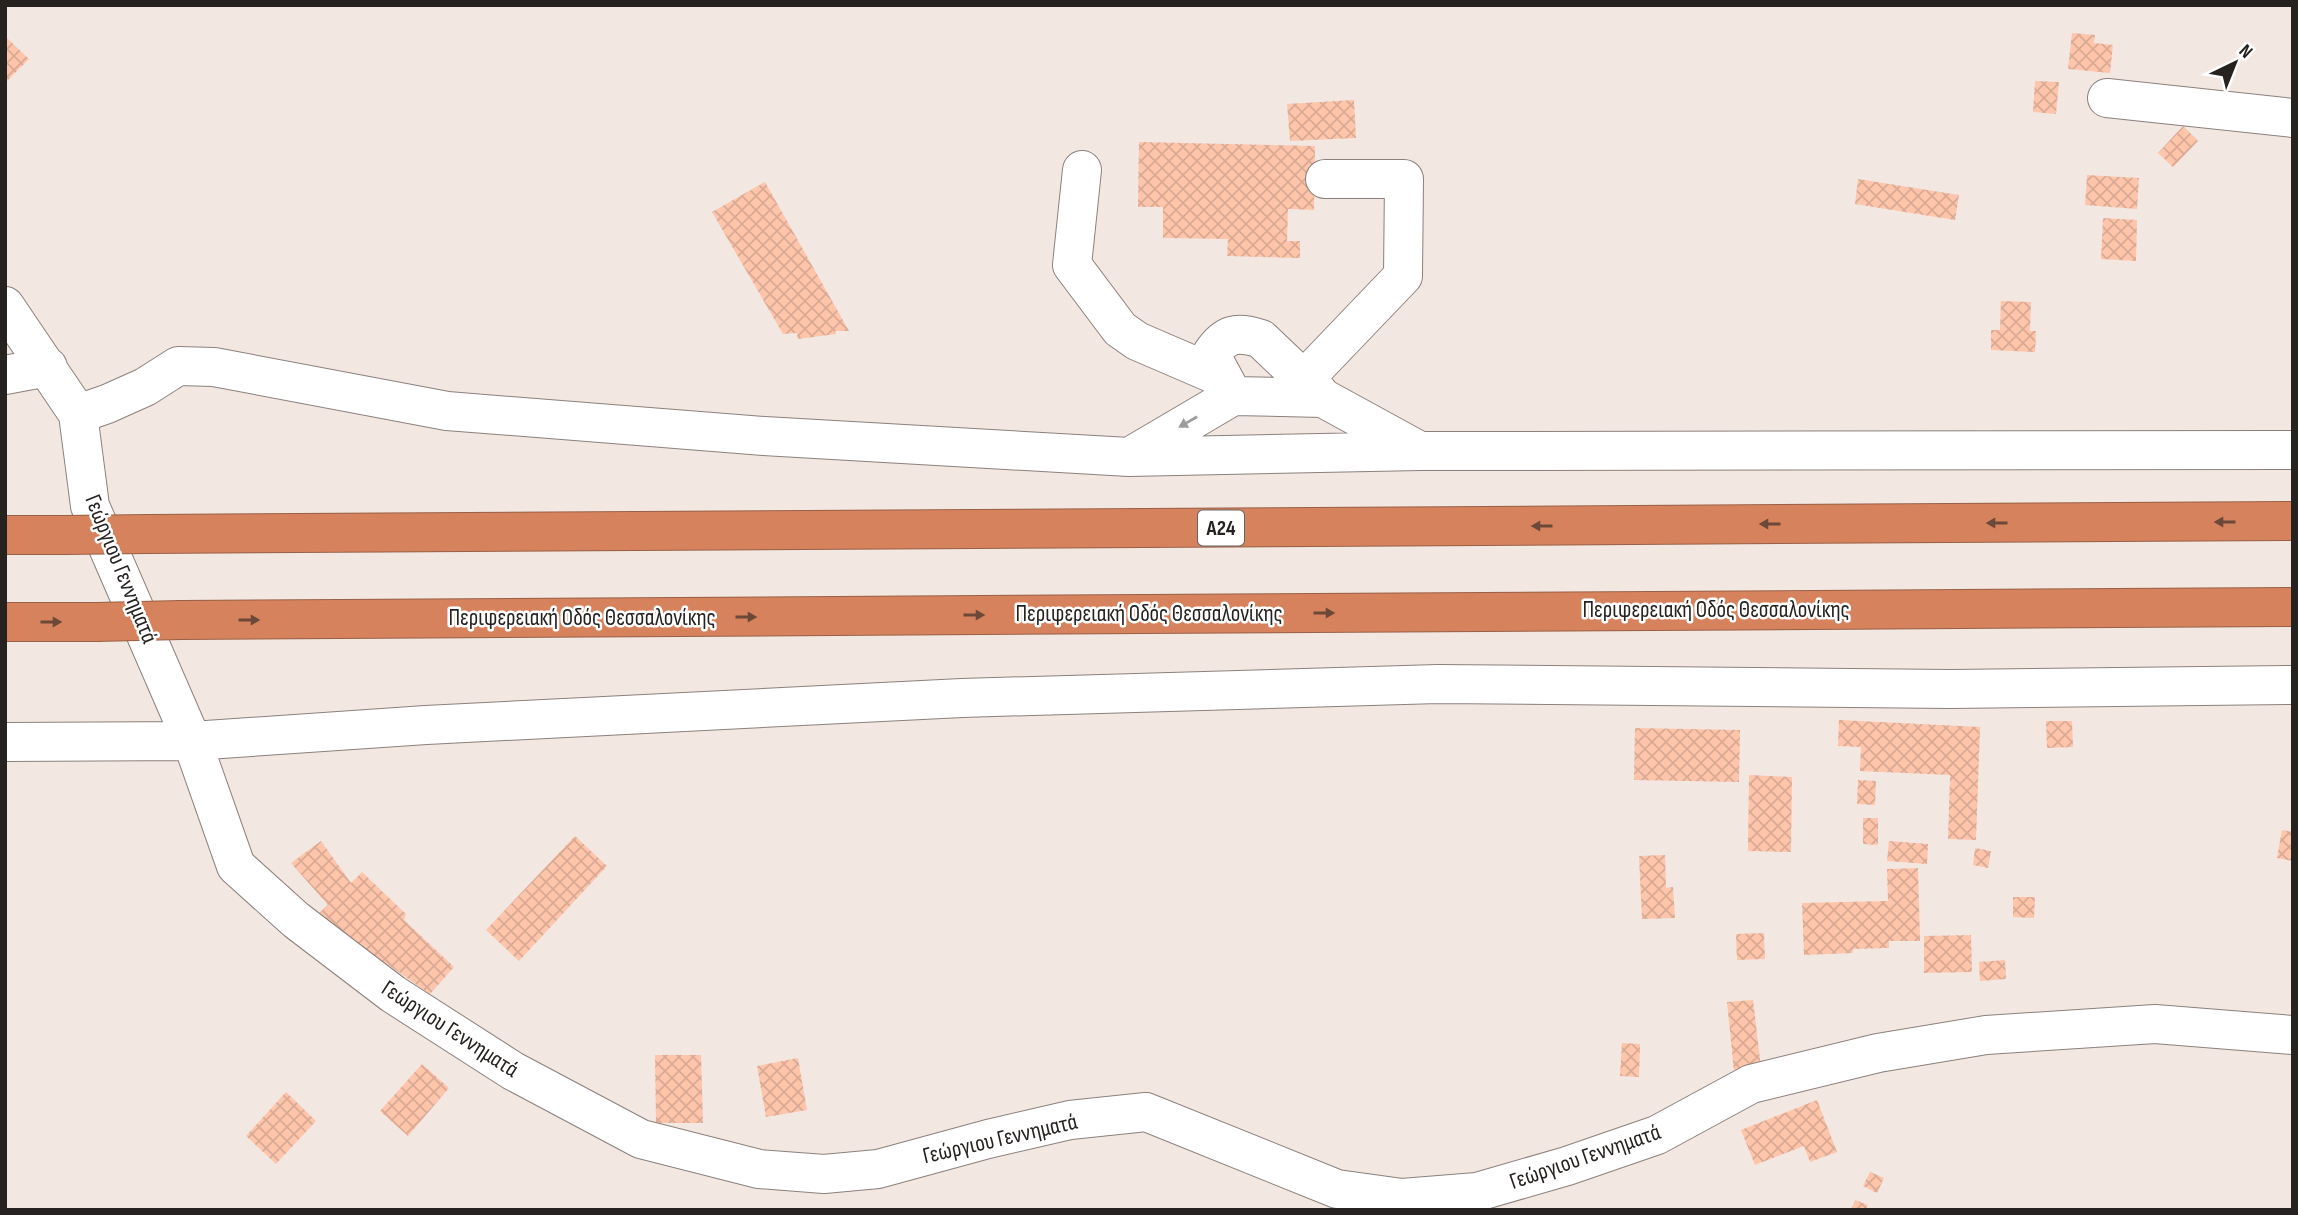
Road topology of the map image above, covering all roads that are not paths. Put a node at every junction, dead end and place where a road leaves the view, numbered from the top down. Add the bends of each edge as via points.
1 (2107, 98) dead end
2 (2293, 118) edge
3 (1082, 170) dead end
4 (1325, 179) dead end
5 (5, 306) edge
6 (48, 366) junction
7 (5, 375) edge
8 (1228, 387) junction
9 (1323, 398) junction
10 (78, 414) junction
11 (2293, 450) edge
12 (1420, 451) junction
13 (1129, 457) junction
14 (2293, 521) edge
15 (5, 535) edge
16 (2293, 607) edge
17 (5, 622) edge
18 (2293, 685) edge
19 (192, 741) junction
20 (5, 742) edge
21 (2293, 1035) edge

1 - 2 street
3 - 8 street via 1072,265 1120,329
4 - 9 street via 1404,179 1403,276 1313,370 1314,389
5 - 6 street
6 - 7 street
6 - 10 street
8 - 9 street
8 - 9 street via 1211,355 1220,341 1234,334 1249,335 1261,339
8 -> 13 street
9 - 12 street
10 - 13 street via 145,387 178,366 214,367 447,411 738,435
10 - 19 street, Γεώργιου Γεννηματά via 90,506
11 - 12 street
12 - 13 street
14 -> 15 highway, Α24, bridge
17 -> 16 highway, Περιφερειακή Οδός Θεσσαλονίκης, bridge
18 - 19 street via 1950,689 1425,684 949,699
19 - 20 street
19 - 21 street, Γεώργιου Γεννηματά via 236,866 296,920 382,986 513,1070 641,1139 760,1169 824,1174 878,1169 1070,1120 1146,1112 1337,1189 1402,1198 1477,1192 1657,1135 1751,1084 1878,1053 1986,1035 2155,1024

